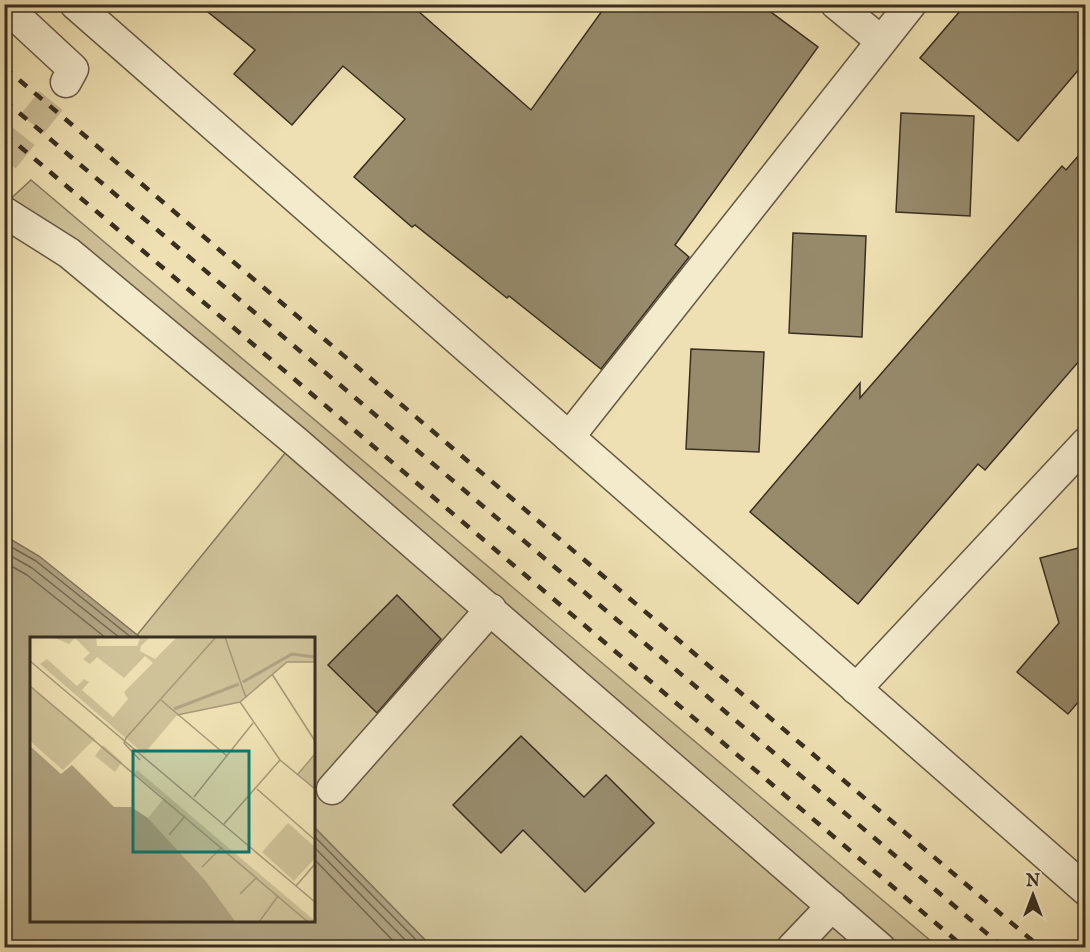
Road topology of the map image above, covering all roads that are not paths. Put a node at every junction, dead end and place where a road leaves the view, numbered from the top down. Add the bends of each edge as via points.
1 (75, 4) edge
2 (836, 4) edge
3 (911, 4) edge
4 (4, 5) edge
5 (881, 41) junction
6 (66, 82) dead end
7 (4, 212) edge
8 (569, 437) junction
9 (1086, 443) edge
10 (491, 609) junction
11 (856, 689) junction
12 (332, 789) dead end
13 (1086, 890) edge
14 (832, 906) junction
15 (792, 948) edge
16 (880, 948) edge

1 - 8 street
2 - 5 street
3 - 5 street
4 - 6 street via 73,69
5 - 8 street
7 - 10 street via 69,253
8 - 11 street
9 - 11 street
10 - 12 street
10 - 14 street
11 - 13 street
14 - 15 street
14 - 16 street

